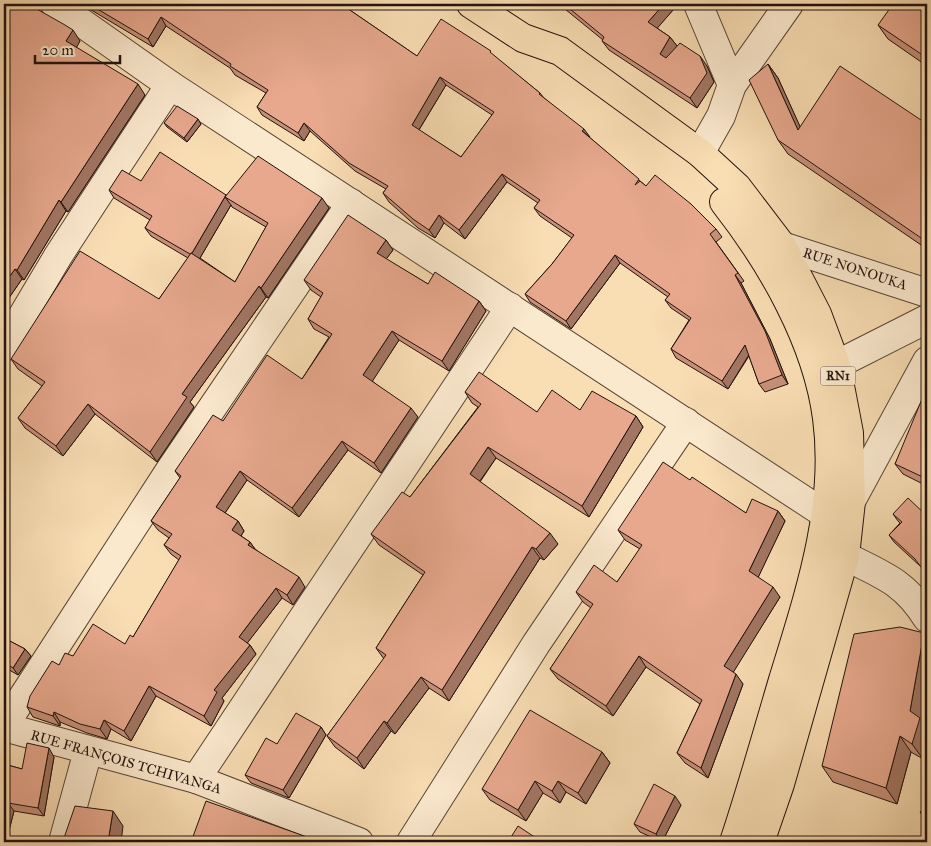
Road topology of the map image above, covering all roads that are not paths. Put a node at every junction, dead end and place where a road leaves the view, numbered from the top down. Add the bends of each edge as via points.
1 (55, 4) edge
2 (471, 4) edge
3 (698, 4) edge
4 (790, 4) edge
5 (523, 38) junction
6 (170, 84) junction
7 (732, 85) junction
8 (700, 153) junction
9 (350, 202) junction
10 (782, 246) junction
11 (927, 294) edge
12 (510, 307) junction
13 (927, 320) edge
14 (4, 347) edge
15 (927, 361) edge
16 (836, 365) junction
17 (686, 422) junction
18 (851, 500) junction
19 (825, 514) junction
20 (845, 556) junction
21 (927, 618) edge
22 (4, 727) edge
23 (88, 751) junction
24 (196, 779) junction
25 (62, 842) edge
26 (359, 842) edge
27 (411, 842) edge
28 (734, 842) edge
29 (760, 842) edge

1 - 6 street
2 - 5 highway, RN1
3 - 7 street
4 - 7 street
5 - 8 highway, RN1 via 560,51
5 - 19 highway, RN1 via 542,62 672,152 716,190 743,226 788,304 810,350 821,386 827,419 830,483
6 - 9 street
6 - 14 street via 58,256
7 - 8 street via 721,116
8 - 10 highway, RN1 via 737,188
9 - 12 street
9 - 22 street via 170,470
10 - 11 street, RUE NONOUKA
10 - 16 highway, RN1 via 817,314
12 - 17 street
12 - 24 street
13 - 16 street
15 - 18 street
16 - 18 highway, RN1 via 849,433
17 - 19 street
17 - 27 street via 536,644
18 - 20 highway, RN1
19 - 28 highway, RN1 via 815,572
20 - 21 street via 899,583
20 - 29 highway, RN1 via 780,784
22 - 23 street, RUE FRANÇOIS TCHIVANGA
23 - 24 street, RUE FRANÇOIS TCHIVANGA
23 - 25 street
24 - 26 street, RUE FRANÇOIS TCHIVANGA

